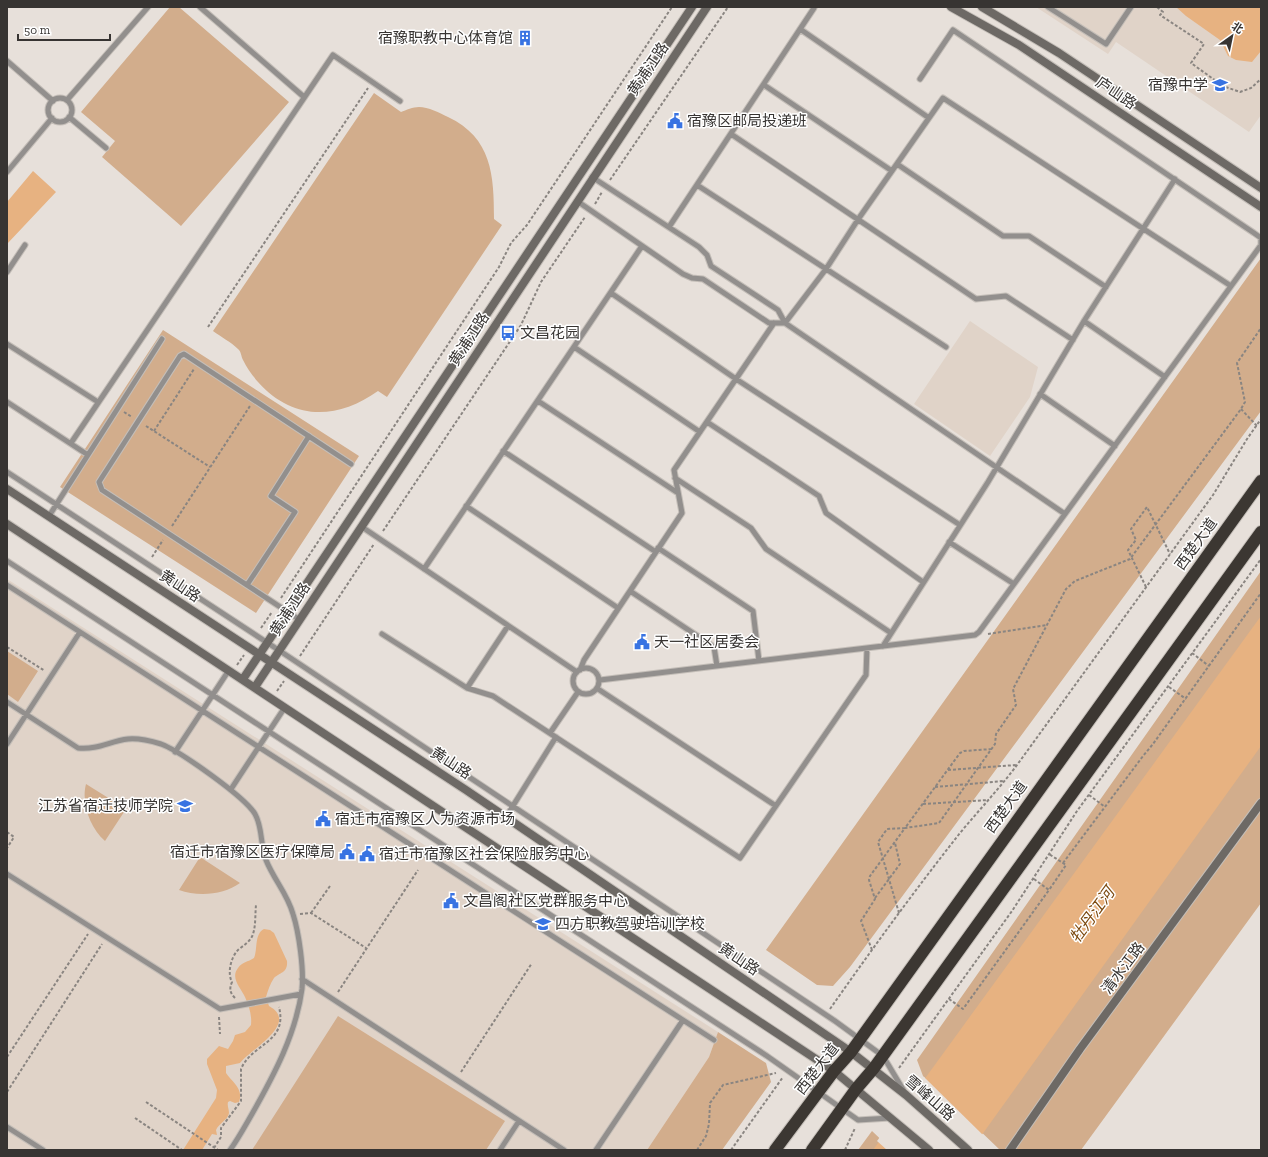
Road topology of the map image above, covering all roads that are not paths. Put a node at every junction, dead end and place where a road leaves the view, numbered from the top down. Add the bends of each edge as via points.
1 (148, 7) edge
2 (200, 7) edge
3 (692, 7) edge
4 (707, 7) edge
5 (951, 7) edge
6 (982, 7) edge
7 (1048, 7) edge
8 (1132, 7) edge
9 (814, 8) dead end
10 (800, 29) junction
11 (7, 61) edge
12 (920, 79) dead end
13 (764, 84) junction
14 (304, 97) junction
15 (67, 100) junction
16 (53, 101) junction
17 (400, 101) dead end
18 (69, 117) junction
19 (52, 118) junction
20 (929, 118) junction
21 (731, 134) junction
22 (106, 148) dead end
23 (897, 164) junction
24 (892, 170) junction
25 (7, 172) edge
26 (592, 177) junction
27 (1175, 179) junction
28 (697, 185) junction
29 (1261, 188) edge
30 (576, 201) junction
31 (1261, 207) edge
32 (858, 218) junction
33 (669, 227) junction
34 (1143, 229) junction
35 (25, 245) dead end
36 (642, 246) junction
37 (826, 269) junction
38 (7, 272) edge
39 (1230, 286) junction
40 (1106, 287) junction
41 (611, 293) junction
42 (1084, 321) junction
43 (774, 323) junction
44 (785, 323) junction
45 (162, 339) dead end
46 (1073, 340) junction
47 (7, 344) edge
48 (574, 347) junction
49 (946, 347) dead end
50 (1165, 377) junction
51 (736, 379) junction
52 (1040, 394) junction
53 (538, 401) junction
54 (7, 402) edge
55 (98, 402) junction
56 (707, 422) junction
57 (700, 432) junction
58 (309, 436) junction
59 (71, 443) junction
60 (1114, 446) junction
61 (503, 452) junction
62 (88, 455) junction
63 (351, 464) dead end
64 (995, 467) junction
65 (7, 472) edge
66 (676, 478) junction
67 (1261, 481) edge
68 (7, 489) edge
69 (678, 493) junction
70 (56, 504) junction
71 (466, 506) junction
72 (1065, 514) junction
73 (49, 516) junction
74 (7, 524) edge
75 (960, 525) junction
76 (362, 527) junction
77 (1261, 532) edge
78 (948, 542) junction
79 (657, 550) junction
80 (7, 561) edge
81 (424, 569) junction
82 (924, 582) junction
83 (1014, 584) junction
84 (247, 585) junction
85 (7, 586) edge
86 (630, 591) junction
87 (618, 608) junction
88 (288, 612) junction
89 (300, 620) junction
90 (508, 626) junction
91 (80, 632) junction
92 (891, 633) junction
93 (382, 634) dead end
94 (267, 643) junction
95 (883, 646) junction
96 (867, 648) junction
97 (280, 651) junction
98 (259, 655) junction
99 (759, 661) junction
100 (272, 663) junction
101 (717, 666) junction
102 (231, 671) junction
103 (578, 671) junction
104 (243, 679) junction
105 (600, 680) junction
106 (255, 687) junction
107 (467, 688) junction
108 (598, 689) junction
109 (578, 692) junction
110 (213, 695) junction
111 (7, 702) edge
112 (285, 707) junction
113 (202, 711) junction
114 (27, 714) junction
115 (269, 732) junction
116 (550, 733) junction
117 (556, 737) junction
118 (7, 744) edge
119 (259, 748) junction
120 (175, 752) junction
121 (231, 789) junction
122 (1261, 803) edge
123 (512, 806) junction
124 (776, 806) junction
125 (506, 817) junction
126 (7, 874) edge
127 (302, 980) junction
128 (301, 994) junction
129 (683, 1020) junction
130 (860, 1039) junction
131 (714, 1040) dead end
132 (851, 1052) junction
133 (883, 1056) junction
134 (874, 1068) junction
135 (834, 1071) junction
136 (856, 1089) junction
137 (818, 1092) junction
138 (906, 1095) junction
139 (842, 1109) junction
140 (892, 1118) junction
141 (519, 1121) junction
142 (7, 1127) edge
143 (43, 1150) edge
144 (230, 1150) edge
145 (500, 1150) edge
146 (564, 1150) edge
147 (596, 1150) edge
148 (775, 1150) edge
149 (812, 1150) edge
150 (929, 1150) edge
151 (968, 1150) edge
152 (1010, 1150) edge

1 - 15 lane
2 - 14 lane
3 - 88 street, 黄浦江路
4 - 26 street, 黄浦江路
5 - 31 street, 庐山路 via 1019,44
6 - 29 street, 庐山路 via 1059,53
7 - 8 lane via 1106,44
9 - 10 lane
10 - 13 lane
10 - 20 lane
11 - 16 lane
12 - 27 lane via 953,30
13 - 21 lane
13 - 24 lane
14 - 17 lane via 332,55
14 - 55 lane
15 - 16 lane via 60,98
15 - 18 lane via 72,110
16 - 19 lane via 49,112
18 - 19 lane via 63,121
18 - 22 lane
19 - 25 lane
20 - 23 lane
20 - 34 lane via 943,98 950,101
21 - 28 lane
21 - 32 lane
23 - 24 lane
23 - 40 lane via 1003,236 1029,236
24 - 32 lane
26 - 30 street, 黄浦江路
26 - 33 lane
27 - 34 lane
27 - 39 lane via 1261,238 1261,245
28 - 33 lane
28 - 37 lane
30 - 36 lane
30 - 76 street, 黄浦江路
32 - 37 lane
32 - 46 lane via 976,299 1006,296
33 - 44 lane via 699,247 707,255 711,266 778,310
34 - 39 lane
34 - 40 lane
35 - 38 lane
36 - 41 lane
36 - 43 lane via 683,274 703,279 769,323
37 - 44 lane
37 - 49 lane
39 - 50 lane
40 - 42 lane
41 - 48 lane
41 - 51 lane
42 - 46 lane
42 - 50 lane
43 - 44 lane
43 - 51 lane
44 - 64 lane
45 - 62 lane
46 - 52 lane
47 - 55 lane
48 - 53 lane
48 - 57 lane
50 - 60 lane
51 - 56 lane
51 - 75 lane
52 - 60 lane
52 - 64 lane
53 - 61 lane
53 - 69 lane
54 - 59 lane
55 - 59 lane
56 - 57 lane
56 - 82 lane via 819,496 826,513
57 - 66 lane via 674,470
58 - 63 lane
58 - 84 lane via 271,496 295,512
58 - 84 lane via 184,354 180,356 99,482 102,490
59 - 62 lane
60 - 72 lane
61 - 71 lane
61 - 79 lane
62 - 70 lane
64 - 72 lane
64 - 75 lane
65 - 70 lane
66 - 69 lane
66 - 92 lane via 751,528 766,549
67 - 130 highway, 西楚大道
68 - 73 street, 黄山路
69 - 79 lane via 682,512
70 - 73 lane
70 - 94 lane
71 - 81 lane
71 - 87 lane
72 - 83 lane
73 - 98 street, 黄山路
74 - 102 street
75 - 78 lane
76 - 81 lane
76 - 89 street, 黄浦江路
77 - 133 highway
78 - 82 lane
78 - 83 lane
79 - 86 lane
79 - 99 lane via 753,611
80 - 110 lane
81 - 90 lane
82 - 92 lane
83 - 95 lane via 975,635
84 - 88 lane
85 - 91 lane
86 - 87 lane
86 - 101 lane via 714,647
87 - 103 lane
88 - 89 lane
88 - 94 street, 黄浦江路
89 - 97 street, 黄浦江路
90 - 103 lane
90 - 107 lane
91 - 113 lane
91 - 114 lane
92 - 95 lane
93 - 107 lane
94 - 97 lane
94 - 98 street, 黄浦江路
95 - 96 lane
96 - 99 lane
96 - 124 lane via 866,675
97 - 100 street, 黄浦江路
97 - 123 lane
98 - 100 street, 黄山路
98 - 104 street, 黄浦江路
99 - 101 lane
100 - 106 street, 黄浦江路
100 - 125 street, 黄山路
101 - 105 lane
102 - 104 street
102 - 110 lane
103 - 105 lane via 592,670
103 - 109 lane via 573,680
104 - 106 street
105 - 108 lane
106 - 112 street
107 - 116 lane via 493,696
108 - 109 lane via 586,695
108 - 124 lane
109 - 116 lane
110 - 113 lane
110 - 115 lane
111 - 114 lane
112 - 115 lane
112 - 135 street
113 - 119 lane
113 - 120 lane
114 - 118 lane
114 - 120 lane via 78,748 89,749 128,739 162,745
115 - 119 lane
115 - 137 lane
116 - 117 lane
117 - 123 lane
117 - 124 lane via 740,858
119 - 121 lane
119 - 129 lane
120 - 121 lane
121 - 127 lane via 255,814 270,870 285,891 300,947
122 - 152 street, 清水江路 via 1080,1049
123 - 125 lane
123 - 130 lane
125 - 132 street, 黄山路
126 - 128 lane via 220,1010
127 - 128 lane
127 - 141 lane
128 - 144 lane via 298,1012 285,1050
129 - 131 lane
129 - 147 lane
130 - 132 highway, 西楚大道
130 - 133 lane
132 - 134 street, 黄山路
132 - 135 highway, 西楚大道
133 - 134 highway
133 - 138 lane
134 - 136 highway
134 - 138 street, 雪峰山路
135 - 136 street
135 - 137 highway, 西楚大道
136 - 139 highway
136 - 140 street
137 - 139 lane
137 - 148 highway, 西楚大道
138 - 151 street, 雪峰山路
139 - 140 lane via 858,1120
139 - 149 highway
140 - 150 street
141 - 145 lane
141 - 146 lane
142 - 143 lane

